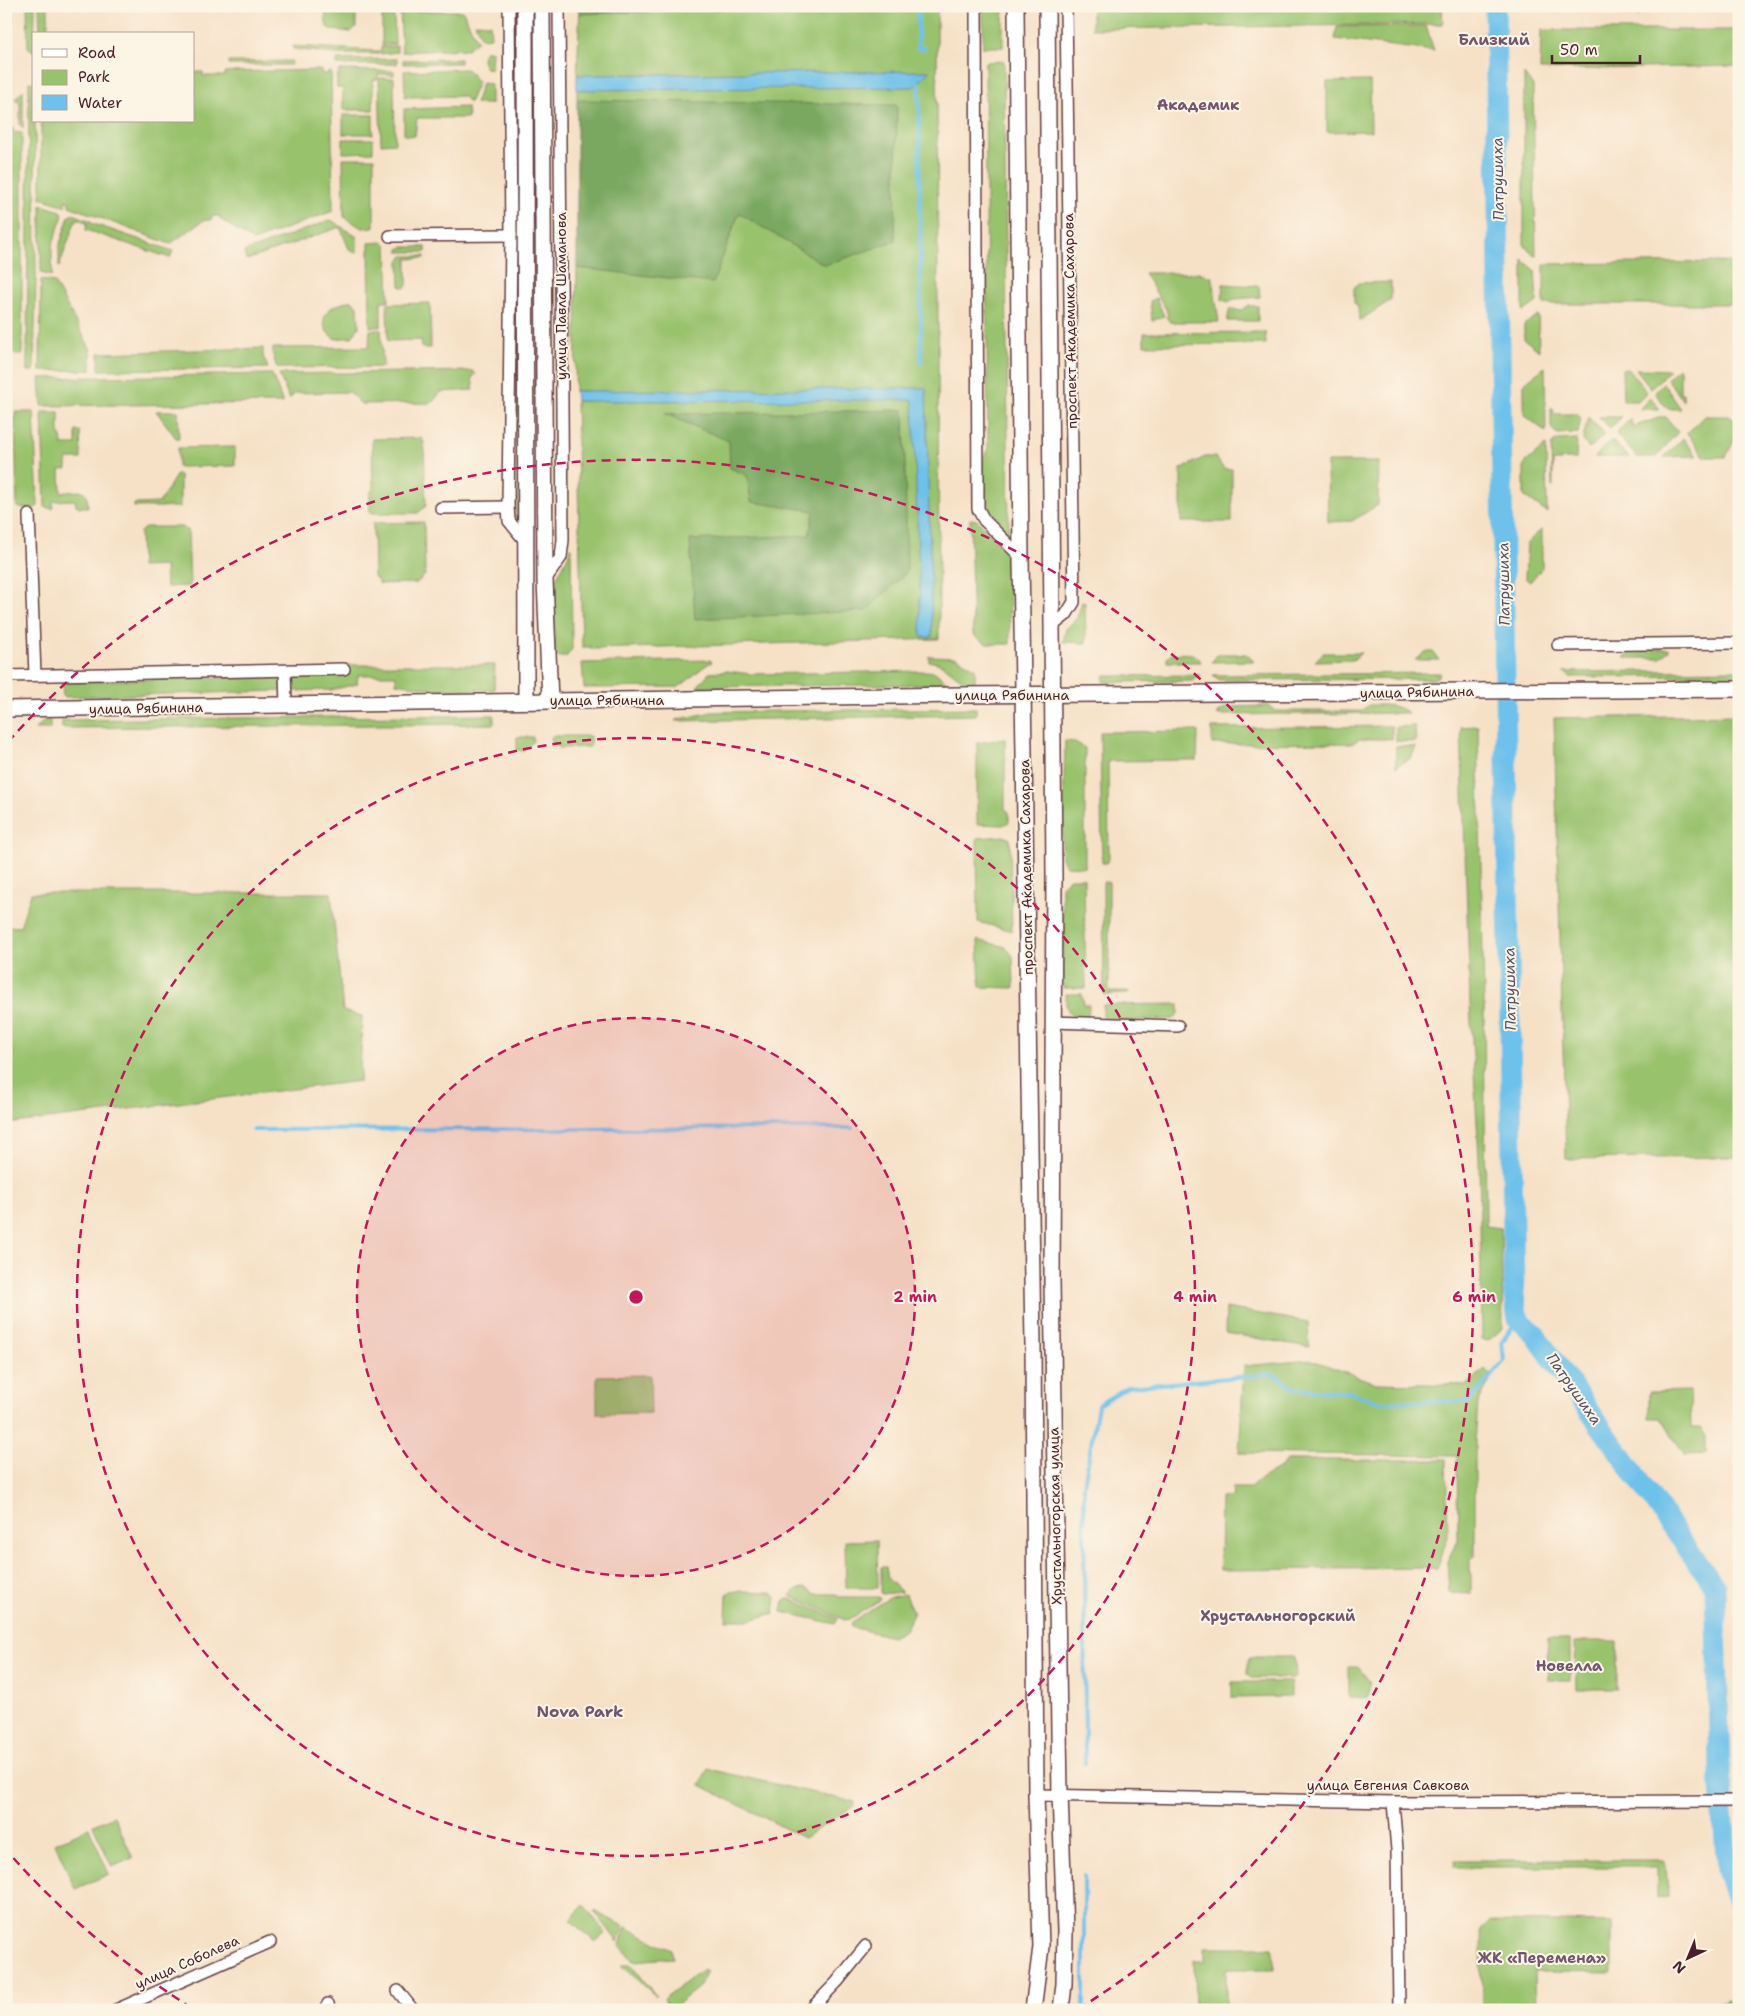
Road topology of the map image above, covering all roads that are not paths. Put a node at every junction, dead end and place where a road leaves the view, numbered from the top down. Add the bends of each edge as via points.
1 (509, 6) edge
2 (525, 6) edge
3 (542, 6) edge
4 (559, 6) edge
5 (976, 6) edge
6 (1016, 6) edge
7 (1047, 6) edge
8 (1066, 6) edge
9 (511, 235) junction
10 (390, 236) dead end
11 (508, 507) junction
12 (441, 508) dead end
13 (29, 515) dead end
14 (526, 542) junction
15 (1021, 557) junction
16 (545, 580) junction
17 (1051, 627) junction
18 (1739, 643) edge
19 (1558, 645) dead end
20 (344, 669) dead end
21 (285, 671) junction
22 (34, 675) junction
23 (6, 676) edge
24 (1739, 689) edge
25 (1023, 695) junction
26 (1051, 695) junction
27 (526, 701) junction
28 (550, 701) junction
29 (286, 705) junction
30 (6, 709) edge
31 (1052, 1022) junction
32 (1178, 1026) dead end
33 (1030, 1176) joint
34 (1033, 1345) junction
35 (1053, 1348) junction
36 (1054, 1455) junction
37 (1034, 1456) junction
38 (1060, 1794) junction
39 (1036, 1795) junction
40 (1739, 1801) edge
41 (1393, 1802) junction
42 (270, 1942) dead end
43 (866, 1946) dead end
44 (398, 1992) dead end
45 (411, 2009) edge
46 (116, 2010) edge
47 (810, 2010) edge
48 (1033, 2010) edge
49 (1060, 2010) edge
50 (1399, 2010) edge

1 - 9 street
2 - 14 street
3 - 16 street, улица Павла Шаманова
4 - 16 street, улица Павла Шаманова via 563,540 560,557
5 - 15 street via 978,509 984,520
6 - 15 street, проспект Академика Сахарова
7 - 17 street, проспект Академика Сахарова
8 - 17 street, проспект Академика Сахарова via 1074,602 1066,615
9 - 10 street
9 - 11 street
11 - 12 street
11 - 14 street via 509,521
13 - 22 street
14 - 27 street
15 - 25 street, проспект Академика Сахарова
16 - 28 street, улица Павла Шаманова
17 - 26 street, проспект Академика Сахарова
18 - 19 street
20 - 21 street
21 - 22 street
21 - 29 street
22 - 23 street
24 - 26 street, улица Рябинина
25 - 26 street, улица Рябинина
25 - 28 street, улица Рябинина
25 - 33 street, проспект Академика Сахарова
26 - 31 street, проспект Академика Сахарова
27 - 28 street, улица Рябинина
27 - 29 street, улица Рябинина
29 - 30 street, улица Рябинина
31 - 32 street
31 - 35 street, Хрустальногорская улица
33 - 34 street, Хрустальногорская улица
34 - 35 street via 1043,1355
34 - 37 street, Хрустальногорская улица
35 - 36 street, Хрустальногорская улица
36 - 37 street via 1042,1448
36 - 38 street, Хрустальногорская улица
37 - 39 street, Хрустальногорская улица
38 - 39 street, улица Евгения Савкова
38 - 41 street, улица Евгения Савкова
38 - 49 street, Хрустальногорская улица via 1066,1931
39 - 48 street, Хрустальногорская улица via 1041,1947
40 - 41 street, улица Евгения Савкова
41 - 50 street via 1397,1850
42 - 46 street, улица Соболева
43 - 47 street
44 - 45 street

